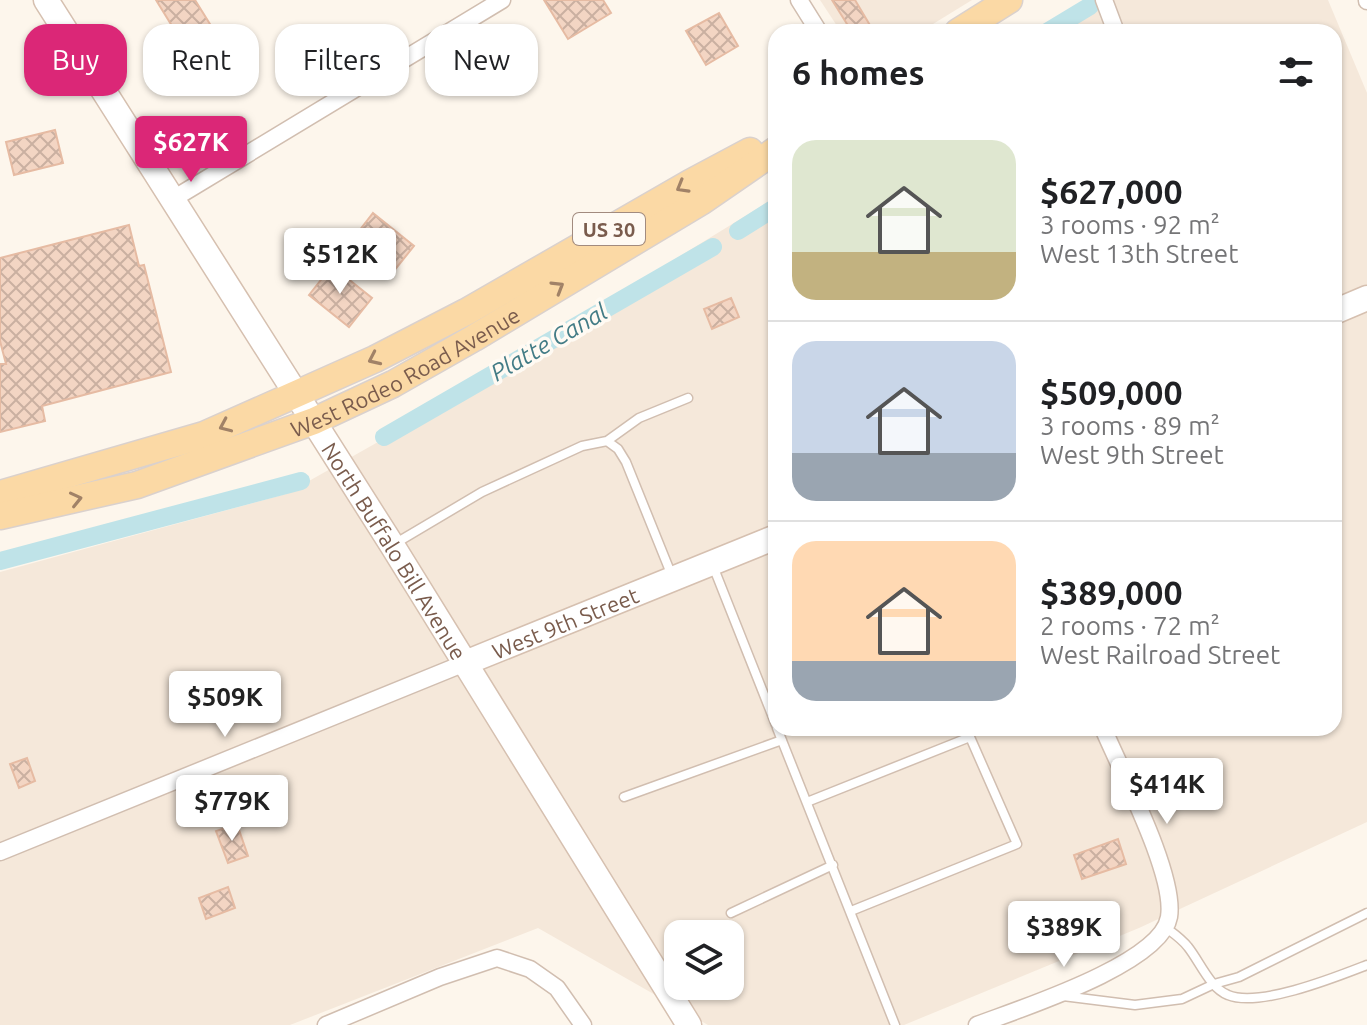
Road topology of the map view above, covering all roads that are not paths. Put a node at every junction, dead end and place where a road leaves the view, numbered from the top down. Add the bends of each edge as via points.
1 (46, 0) edge
2 (502, 0) edge
3 (799, 0) edge
4 (1009, 0) edge
5 (1104, 0) edge
6 (814, 24) edge
7 (971, 24) edge
8 (1113, 24) edge
9 (768, 141) edge
10 (768, 156) edge
11 (173, 199) junction
12 (1367, 298) edge
13 (1342, 309) edge
14 (296, 394) junction
15 (688, 398) dead end
16 (314, 421) junction
17 (607, 441) junction
18 (0, 494) edge
19 (0, 516) edge
20 (768, 540) edge
21 (392, 545) junction
22 (712, 563) junction
23 (673, 579) junction
24 (465, 663) junction
25 (768, 703) edge
26 (781, 736) edge
27 (1106, 736) edge
28 (782, 740) junction
29 (624, 797) dead end
30 (807, 802) junction
31 (0, 852) edge
32 (833, 865) junction
33 (851, 911) junction
34 (731, 913) dead end
35 (1367, 913) edge
36 (1165, 927) junction
37 (1367, 965) edge
38 (1214, 984) junction
39 (1055, 995) junction
40 (326, 1025) edge
41 (583, 1025) edge
42 (689, 1025) edge
43 (895, 1025) edge
44 (977, 1025) edge

1 - 11 street, North Buffalo Bill Avenue
2 - 11 street
3 - 6 street
4 - 7 main road
5 - 8 street
9 -> 14 main road, West Rodeo Road Avenue / US 30 via 466,312
16 -> 10 main road, West Rodeo Road Avenue / US 30 via 474,338
11 - 14 street, North Buffalo Bill Avenue
12 - 13 street
14 - 16 street, North Buffalo Bill Avenue
14 -> 18 main road, West Rodeo Road Avenue / US 30 via 204,435
15 - 17 lane via 639,418
19 -> 16 main road, West Rodeo Road Avenue / US 30 via 137,485
16 - 21 street, North Buffalo Bill Avenue
17 - 21 lane via 582,446 482,492
17 - 23 lane via 626,462
20 - 22 street, West 9th Street
21 - 24 street, North Buffalo Bill Avenue
22 - 23 street, West 9th Street
22 - 25 lane
23 - 24 street, West 9th Street
24 - 31 street, West 9th Street
24 - 42 street, North Buffalo Bill Avenue
26 - 28 lane
27 - 36 street via 1162,867 1170,896
28 - 29 lane
28 - 30 lane
30 - 32 lane
30 - 33 lane via 970,737 1017,844
32 - 33 lane
32 - 34 lane
33 - 43 lane
35 - 38 lane via 1239,977
36 - 38 lane via 1186,945
36 - 39 street via 1144,952
37 - 38 lane via 1260,998 1228,996
38 - 39 lane via 1182,999 1135,1005
39 - 44 street
40 - 41 street via 497,958 530,969 557,988

